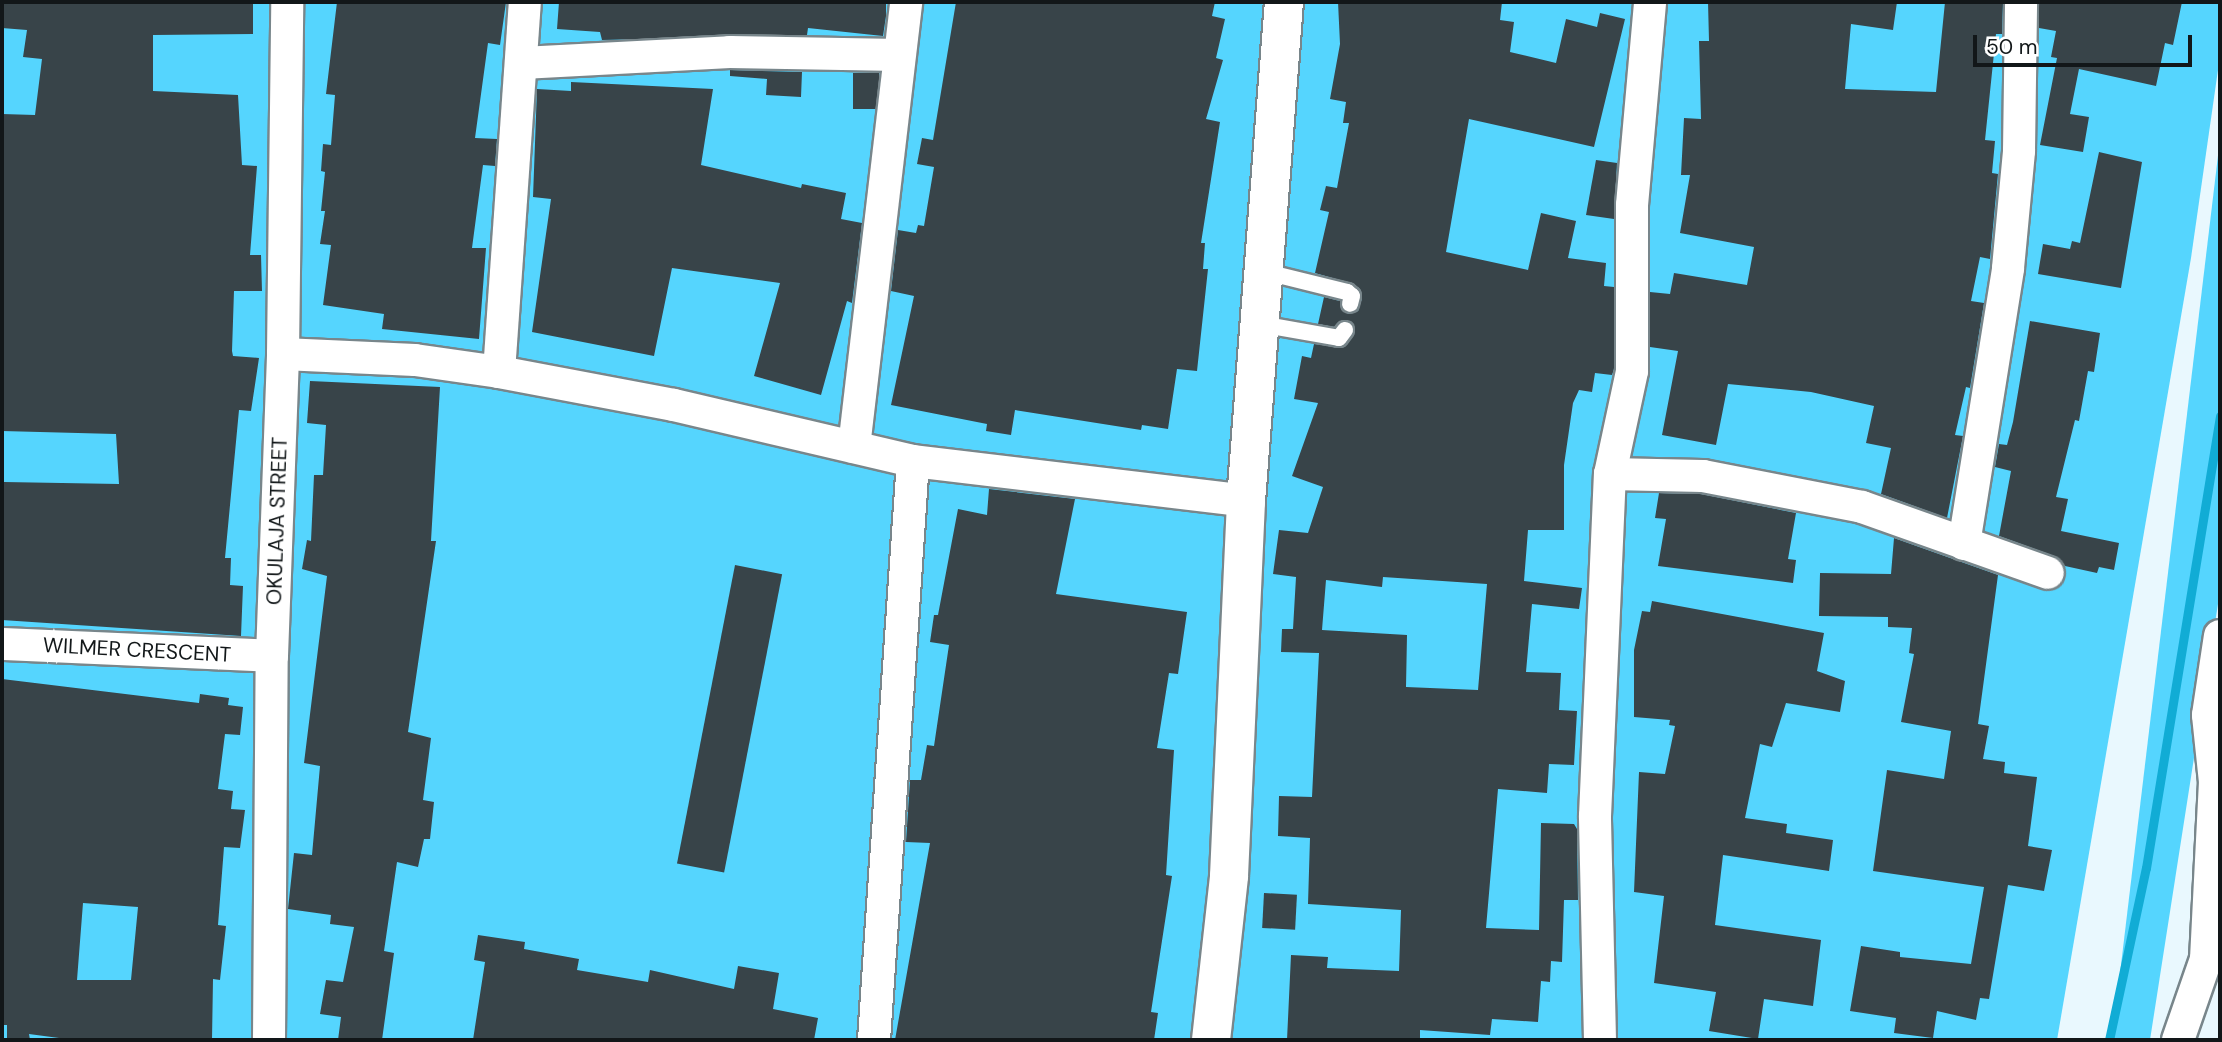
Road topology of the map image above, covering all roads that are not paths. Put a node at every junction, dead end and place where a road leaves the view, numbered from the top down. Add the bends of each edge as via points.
1 (287, 2) edge
2 (525, 2) edge
3 (906, 2) edge
4 (1284, 2) edge
5 (1650, 2) edge
6 (2021, 2) edge
7 (899, 55) junction
8 (522, 63) junction
9 (1261, 271) junction
10 (1350, 304) dead end
11 (1260, 324) junction
12 (1345, 330) dead end
13 (283, 354) junction
14 (499, 372) junction
15 (854, 447) junction
16 (913, 461) junction
17 (1611, 474) junction
18 (1246, 501) junction
19 (1964, 544) junction
20 (2048, 573) dead end
21 (2220, 636) edge
22 (2, 644) edge
23 (272, 656) junction
24 (269, 1040) edge
25 (874, 1040) edge
26 (1211, 1040) edge
27 (1600, 1040) edge
28 (2178, 1040) edge

1 - 13 street, OKULAJA STREET
2 - 8 street
3 - 7 street
4 - 9 street
5 - 17 street via 1632,205 1632,371
6 - 19 street via 2019,151 2008,268
7 - 8 street via 730,52
7 - 15 street
8 - 14 street
9 - 10 lane via 1347,292 1352,296
9 - 11 street
11 - 12 lane via 1339,338
11 - 18 street
13 - 14 street via 415,360
13 - 23 street, OKULAJA STREET
14 - 15 street via 674,405
15 - 16 street
16 - 18 street
16 - 25 street
17 - 19 street via 1703,476 1788,492 1863,507
17 - 27 street via 1595,816
18 - 26 street via 1229,876
19 - 20 street
21 - 28 street via 2208,715 2215,782 2206,959
22 - 23 street, WILMER CRESCENT
23 - 24 street, OKULAJA STREET

